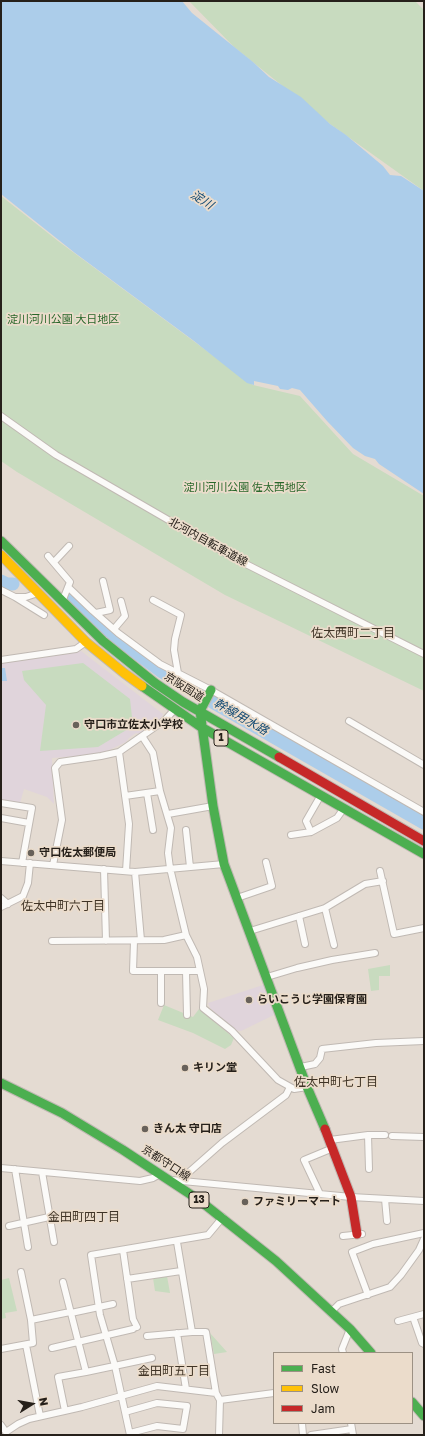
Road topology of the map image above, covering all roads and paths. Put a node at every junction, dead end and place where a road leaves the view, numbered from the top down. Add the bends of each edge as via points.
1 (1, 416) edge
2 (1, 540) edge
3 (69, 546) dead end
4 (1, 555) edge
5 (48, 556) dead end
6 (54, 562) junction
7 (102, 581) dead end
8 (68, 587) junction
9 (1, 590) edge
10 (38, 593) junction
11 (15, 597) junction
12 (153, 600) dead end
13 (121, 601) dead end
14 (62, 602) junction
15 (96, 613) junction
16 (44, 615) dead end
17 (114, 629) junction
18 (86, 642) junction
19 (424, 654) edge
20 (1, 660) edge
21 (178, 673) junction
22 (206, 700) junction
23 (175, 709) junction
24 (349, 721) dead end
25 (201, 727) junction
26 (142, 736) junction
27 (119, 752) junction
28 (424, 765) edge
29 (160, 791) junction
30 (147, 793) junction
31 (321, 795) junction
32 (125, 796) junction
33 (1, 803) edge
34 (213, 806) junction
35 (344, 808) junction
36 (424, 812) edge
37 (168, 814) junction
38 (1, 818) edge
39 (29, 823) junction
40 (153, 830) dead end
41 (186, 830) dead end
42 (311, 832) junction
43 (291, 835) dead end
44 (424, 841) edge
45 (424, 854) edge
46 (1, 861) edge
47 (266, 862) dead end
48 (22, 863) junction
49 (30, 863) junction
50 (224, 864) junction
51 (53, 865) junction
52 (190, 867) junction
53 (170, 868) junction
54 (104, 869) junction
55 (126, 871) junction
56 (380, 871) dead end
57 (135, 872) junction
58 (383, 881) junction
59 (1, 898) edge
60 (237, 898) junction
61 (8, 904) junction
62 (1, 907) edge
63 (325, 908) junction
64 (299, 916) junction
65 (424, 928) edge
66 (250, 931) junction
67 (186, 934) junction
68 (138, 940) junction
69 (52, 941) dead end
70 (106, 941) junction
71 (305, 944) dead end
72 (334, 945) dead end
73 (375, 953) dead end
74 (161, 971) junction
75 (186, 971) junction
76 (200, 971) junction
77 (267, 977) junction
78 (162, 1004) dead end
79 (187, 1015) dead end
80 (424, 1041) edge
81 (301, 1067) junction
82 (1, 1083) edge
83 (307, 1086) junction
84 (290, 1087) junction
85 (368, 1135) junction
86 (424, 1137) edge
87 (332, 1144) junction
88 (1, 1168) edge
89 (15, 1169) junction
90 (369, 1169) dead end
91 (42, 1172) junction
92 (160, 1174) junction
93 (175, 1181) junction
94 (320, 1194) junction
95 (351, 1197) junction
96 (385, 1199) junction
97 (424, 1201) edge
98 (49, 1217) junction
99 (223, 1217) junction
100 (387, 1221) dead end
101 (24, 1223) junction
102 (9, 1226) dead end
103 (424, 1233) edge
104 (359, 1234) joint
105 (343, 1236) dead end
106 (424, 1239) edge
107 (54, 1242) dead end
108 (176, 1242) junction
109 (28, 1247) dead end
110 (123, 1250) junction
111 (181, 1271) junction
112 (21, 1272) dead end
113 (127, 1279) junction
114 (63, 1282) dead end
115 (368, 1295) junction
116 (113, 1304) dead end
117 (99, 1307) junction
118 (331, 1312) junction
119 (71, 1313) junction
120 (424, 1314) edge
121 (413, 1317) junction
122 (31, 1320) junction
123 (398, 1321) dead end
124 (350, 1329) junction
125 (192, 1332) junction
126 (177, 1333) junction
127 (106, 1336) junction
128 (147, 1336) dead end
129 (78, 1342) junction
130 (424, 1344) edge
131 (26, 1345) junction
132 (52, 1348) dead end
133 (1, 1349) edge
134 (343, 1352) edge
135 (369, 1352) edge
136 (152, 1358) dead end
137 (115, 1366) junction
138 (86, 1372) junction
139 (186, 1389) junction
140 (216, 1393) junction
141 (273, 1393) edge
142 (122, 1396) junction
143 (220, 1400) junction
144 (413, 1403) edge
145 (65, 1411) junction
146 (125, 1412) junction
147 (40, 1416) junction
148 (424, 1416) edge
149 (302, 1424) edge
150 (1, 1425) edge
151 (352, 1429) edge
152 (130, 1434) edge
153 (219, 1435) edge
154 (303, 1435) edge
155 (310, 1435) edge
156 (314, 1435) edge

1 - 19 street, 北河内自転車道線 via 56,455 234,558
2 - 14 main road, 京阪国道 / 1
3 - 6 street
4 - 10 main road, 京阪国道 / 1
5 - 6 street
6 - 8 street via 70,582
7 - 15 street via 110,610
8 - 14 street
8 - 15 street
9 - 11 street
10 - 11 street
10 - 18 main road, 京阪国道 / 1
11 - 16 street
12 - 21 street via 181,615 174,650
13 - 17 street via 125,616
14 - 22 main road, 京阪国道 / 1 via 128,662 166,691 183,702
15 - 17 street
17 - 21 street via 154,660
18 - 20 street via 76,650
18 - 23 main road, 京阪国道 / 1
21 - 22 street
22 - 25 main road
22 - 36 street
22 - 44 main road, 京阪国道 / 1
23 - 25 main road, 京阪国道 / 1
23 - 26 street via 165,720
24 - 28 street
25 - 31 main road, 京阪国道 / 1
25 - 34 main road
26 - 27 street
26 - 29 street via 153,753
27 - 32 street
27 - 51 street via 60,762 55,768 62,820
29 - 30 street
29 - 37 street
30 - 32 street
30 - 40 street
31 - 35 main road, 京阪国道 / 1
31 - 42 street via 306,821
32 - 55 street via 128,824
33 - 39 street via 32,808
34 - 37 street
34 - 50 main road
35 - 42 street via 336,818
35 - 45 main road, 京阪国道 / 1
37 - 53 street via 172,828 168,853
38 - 39 street
39 - 48 street
41 - 52 street
42 - 43 street
46 - 48 street
47 - 60 street via 272,886
48 - 49 street
49 - 51 street
49 - 61 street via 28,883 23,896
50 - 52 street
50 - 60 main road
51 - 54 street
52 - 53 street
53 - 57 street
53 - 67 street
54 - 55 street
54 - 70 street
55 - 57 street
56 - 58 street
57 - 68 street
58 - 63 street via 365,884
58 - 65 street via 394,934
59 - 61 street
60 - 66 main road
61 - 62 street
63 - 64 street
63 - 72 street
64 - 66 street
64 - 71 street
66 - 77 main road
67 - 68 street via 164,940
67 - 76 street via 197,957
68 - 70 street
68 - 74 street via 133,971
69 - 70 street
73 - 77 street via 332,960
74 - 75 street
74 - 78 street
75 - 76 street
75 - 79 street
76 - 84 street via 204,989 203,1008 232,1031 278,1080
77 - 81 main road
80 - 81 street via 376,1043 322,1050 315,1064
81 - 83 main road
82 - 92 main road, 京都守口線 / 13 via 62,1113
83 - 84 street via 294,1089
83 - 87 main road
84 - 93 street via 286,1095
85 - 86 street
85 - 87 street
85 - 90 street
87 - 94 street via 304,1160
87 - 95 main road
88 - 89 street
89 - 91 street
89 - 101 street
91 - 92 street via 140,1181
91 - 98 street
92 - 93 main road, 京都守口線 / 13
93 - 94 street
93 - 99 main road, 京都守口線 / 13
94 - 95 street
95 - 96 street
95 - 104 main road
96 - 97 street
96 - 100 street
98 - 101 street
98 - 107 street
99 - 108 street via 208,1235
99 - 118 main road, 京都守口線 / 13
101 - 102 street
101 - 109 street
103 - 115 street via 373,1244 352,1252
104 - 105 street
106 - 115 street via 419,1250 390,1287
108 - 110 street
108 - 111 street
110 - 113 street
110 - 117 street via 91,1255
111 - 113 street
111 - 125 street
112 - 122 street
113 - 127 street via 135,1328
114 - 119 street
115 - 118 street via 339,1304
116 - 117 street
117 - 119 street
117 - 127 street
118 - 124 main road, 京都守口線 / 13
119 - 122 street
119 - 129 street
120 - 121 street
121 - 123 street
121 - 130 street
122 - 131 street via 33,1343
124 - 134 street
124 - 135 main road, 京都守口線 / 13
125 - 126 street
125 - 140 street via 206,1332
126 - 128 street
126 - 139 street
127 - 129 street
127 - 137 street
129 - 132 street
129 - 138 street
131 - 133 street
131 - 147 street
136 - 137 street
137 - 138 street
137 - 142 street
138 - 145 street via 58,1377
139 - 140 street
139 - 142 street via 157,1386
140 - 143 street
141 - 143 street
142 - 145 street
142 - 146 street
143 - 153 street
144 - 148 main road
145 - 147 street
146 - 152 street
146 - 152 street via 157,1403 187,1406 183,1429 157,1426
147 - 150 street via 18,1424 6,1432
149 - 154 street
151 - 156 street
155 - 156 street

